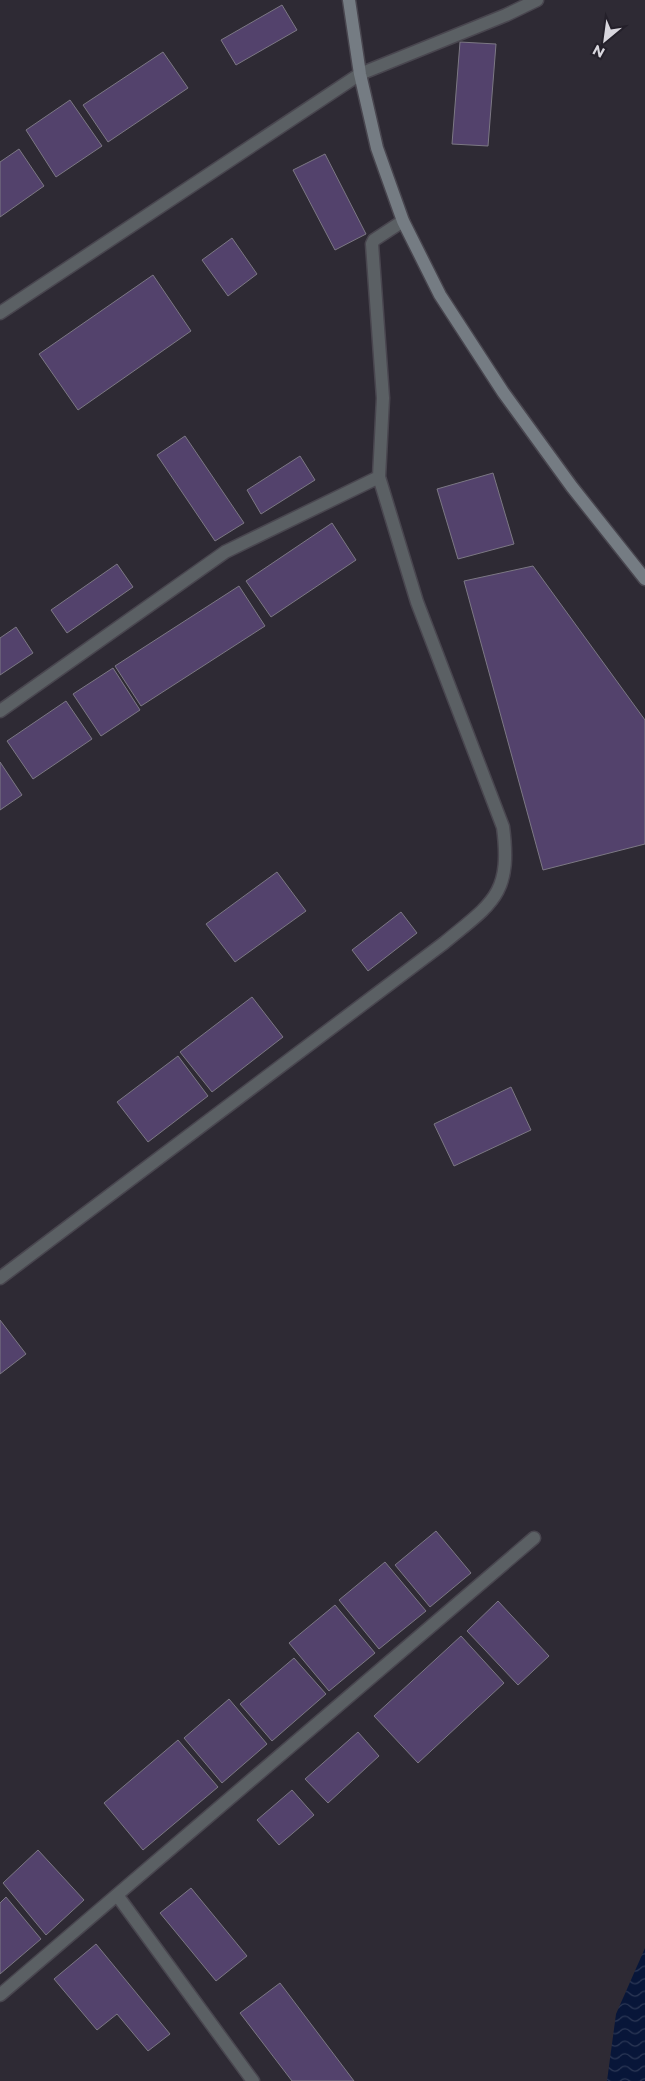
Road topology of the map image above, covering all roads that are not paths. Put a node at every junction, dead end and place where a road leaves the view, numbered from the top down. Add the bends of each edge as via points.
1 (349, 0) edge
2 (537, 0) edge
3 (360, 74) junction
4 (402, 221) junction
5 (0, 313) edge
6 (380, 478) junction
7 (645, 579) edge
8 (0, 711) edge
9 (0, 1278) edge
10 (534, 1538) dead end
11 (117, 1895) junction
12 (0, 1995) edge
13 (253, 2081) edge

1 - 3 main road
2 - 3 street
3 - 4 main road via 377,148
3 - 5 street
4 - 6 street via 372,244 383,398
4 - 7 main road via 440,295 503,392
6 - 8 street via 224,552
6 - 9 street via 417,602 503,828 506,860 501,887 486,907 444,943
10 - 11 street
11 - 12 street
11 - 13 street

